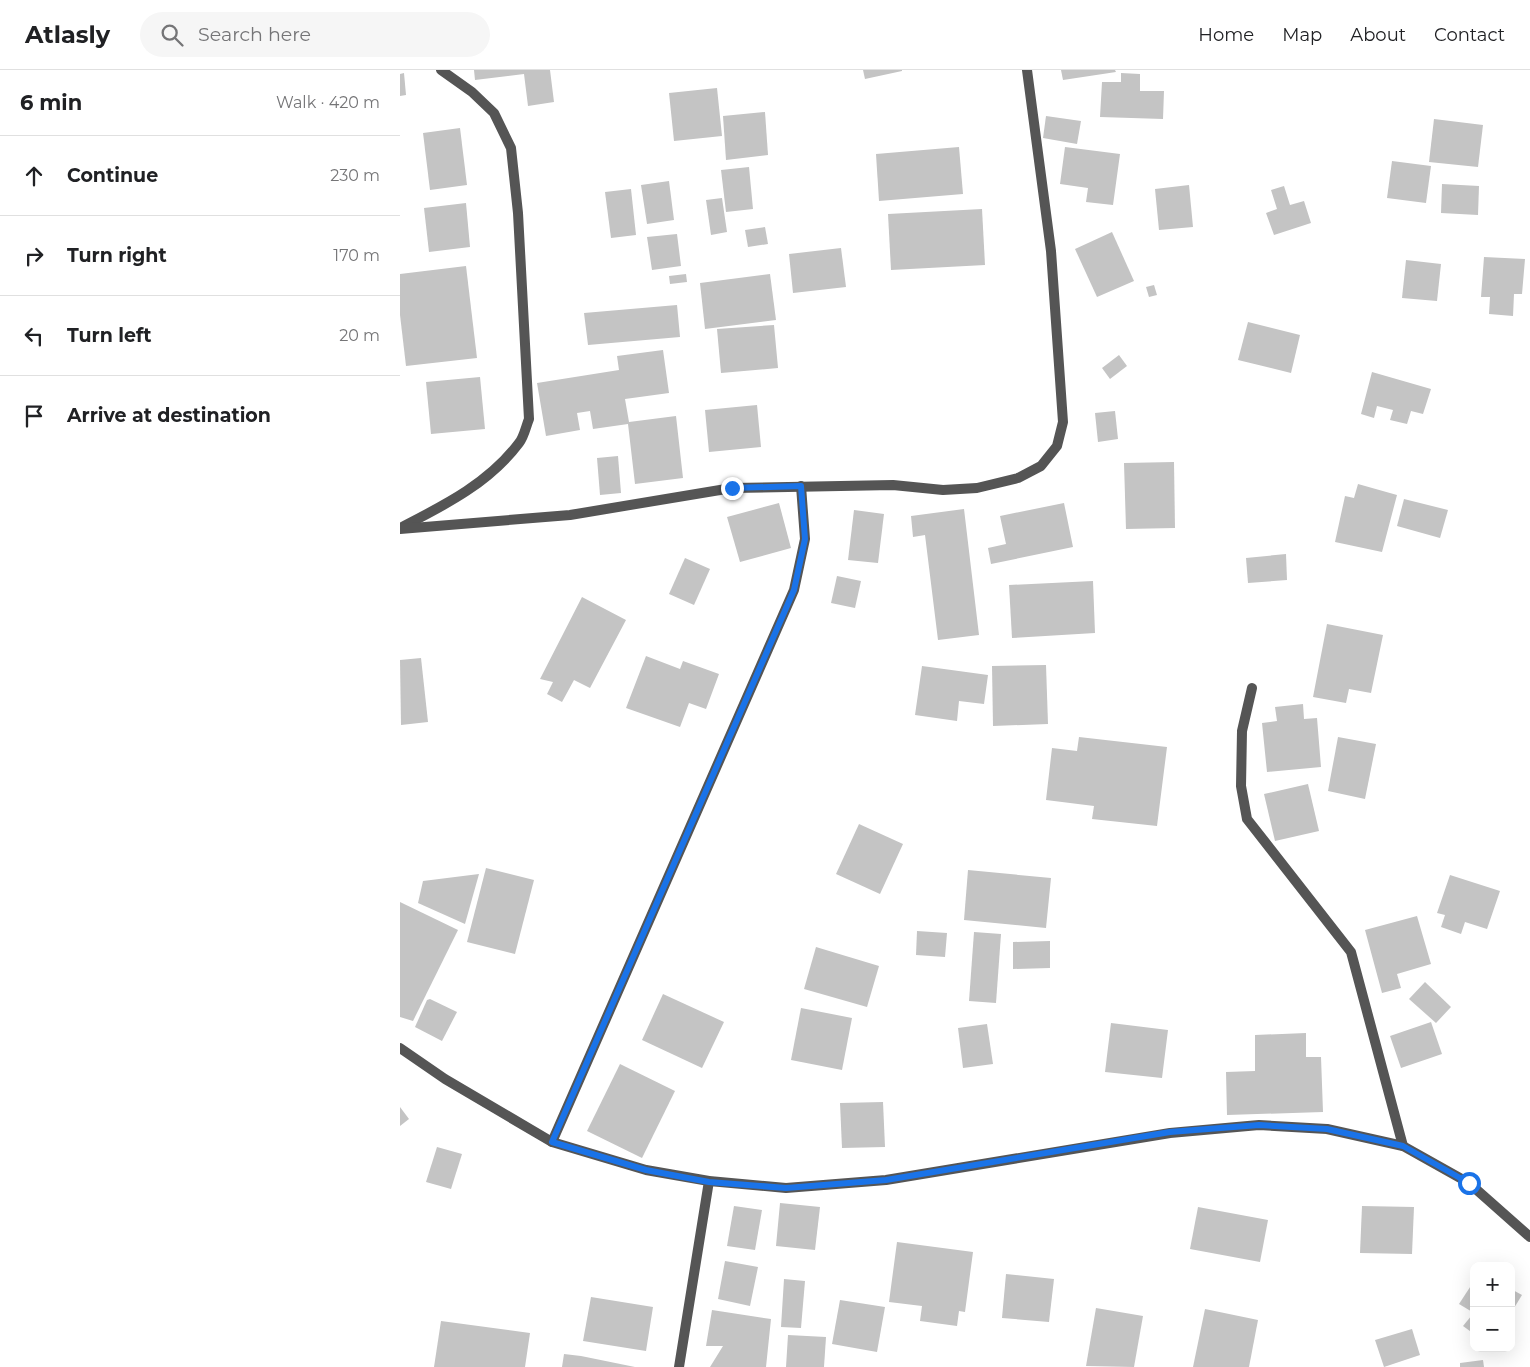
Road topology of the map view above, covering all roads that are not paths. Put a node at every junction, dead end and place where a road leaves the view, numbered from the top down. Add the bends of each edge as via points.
1 (441, 70) edge
2 (1027, 70) edge
3 (801, 486) junction
4 (400, 529) edge
5 (1252, 688) dead end
6 (400, 1048) edge
7 (552, 1142) junction
8 (1403, 1146) junction
9 (709, 1182) junction
10 (1530, 1237) edge
11 (679, 1367) edge

1 - 4 street via 494,113 512,148 529,419 520,442 490,474 450,503
2 - 3 street via 1051,251 1062,422 1057,446 1041,466 1018,478 976,488
3 - 4 street via 732,488 570,515
3 - 7 street via 805,539 794,590
5 - 8 street via 1242,731 1241,786 1247,819 1351,952
6 - 7 street via 445,1079
7 - 9 street via 646,1170
8 - 9 street via 1327,1129 1259,1125 1170,1132 886,1180 786,1188
8 - 10 street via 1469,1183
9 - 11 street

